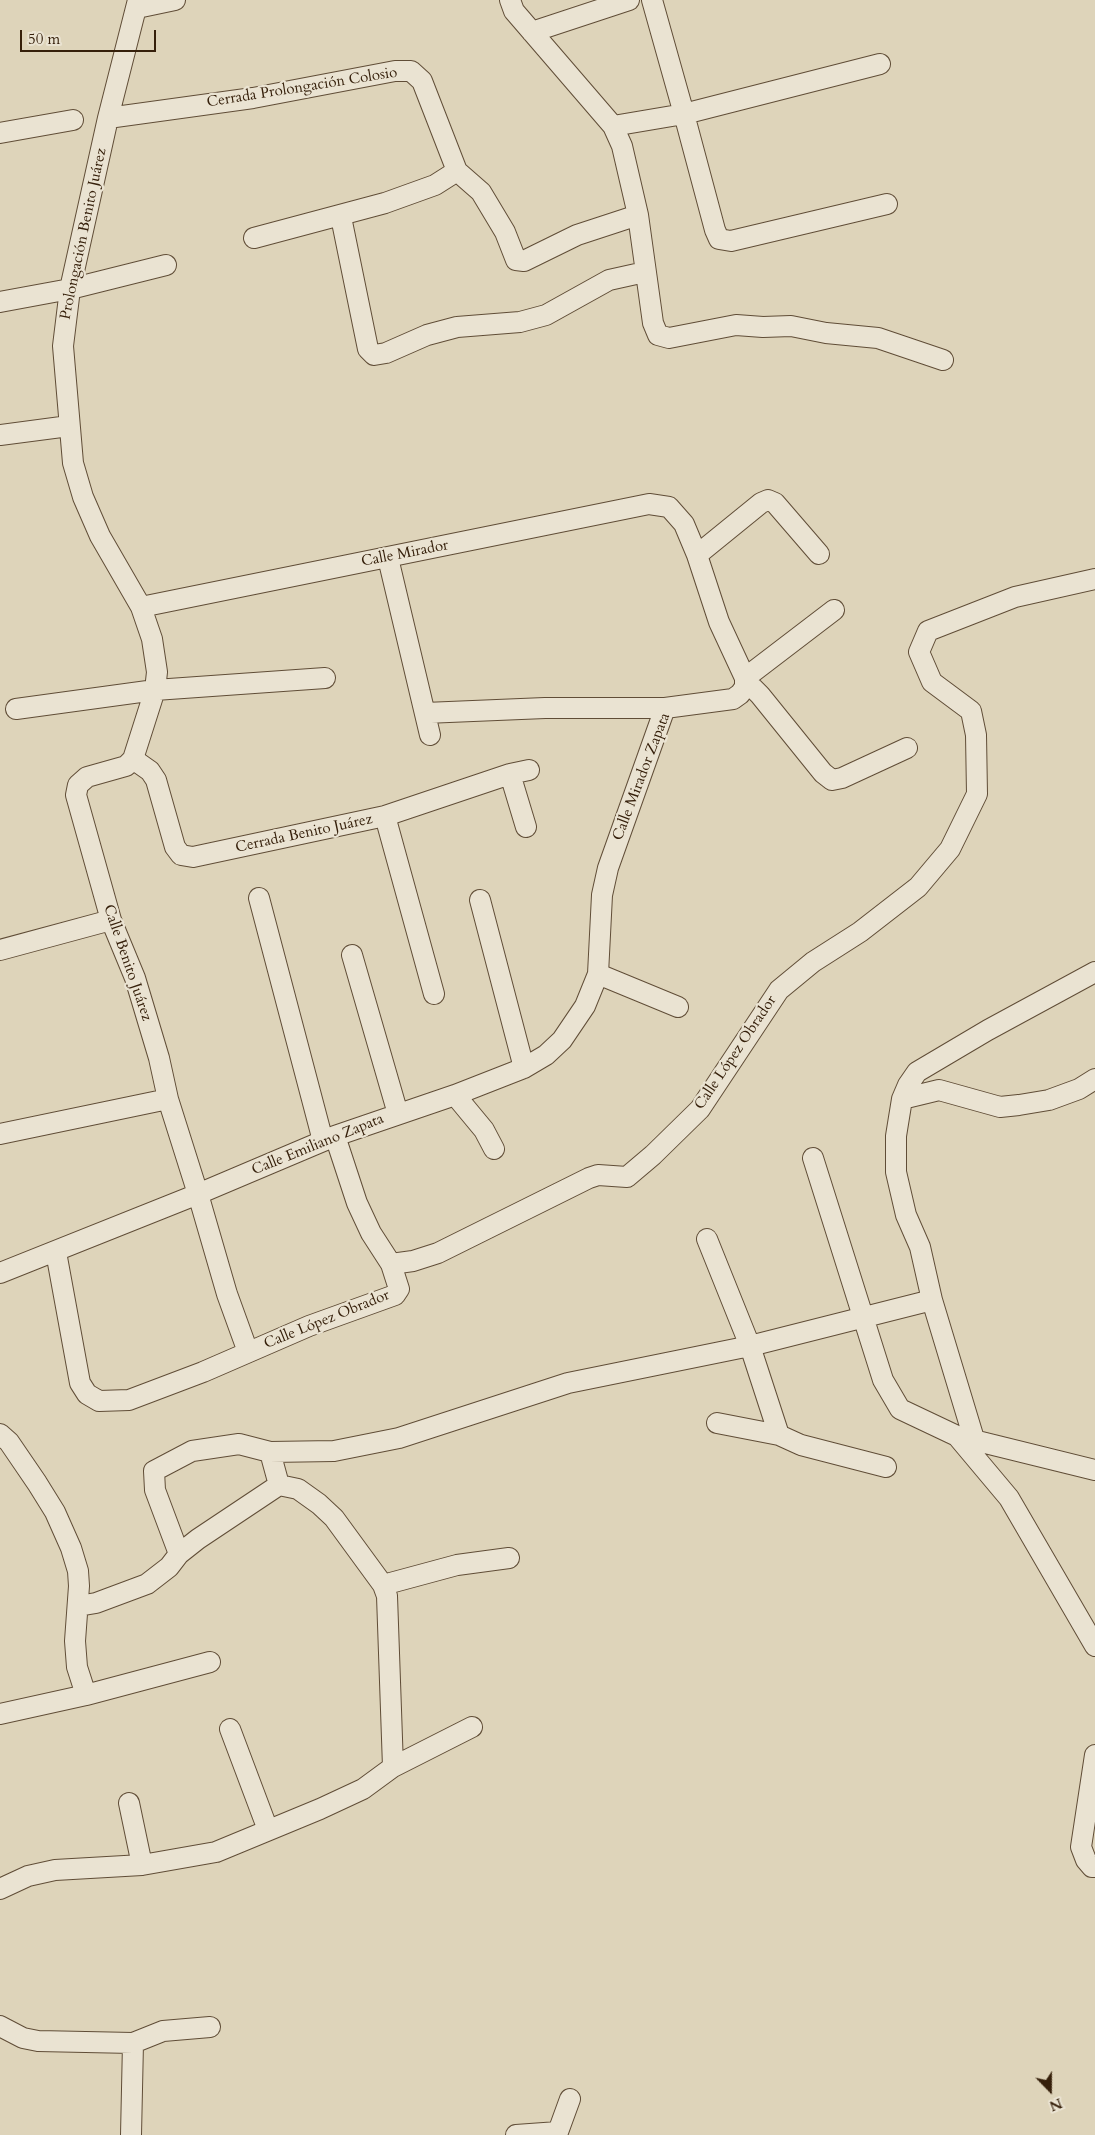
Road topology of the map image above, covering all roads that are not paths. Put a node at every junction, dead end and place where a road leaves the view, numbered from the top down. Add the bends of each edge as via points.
1 (174, 0) edge
2 (510, 0) edge
3 (629, 0) edge
4 (652, 0) edge
5 (137, 4) edge
6 (532, 32) junction
7 (880, 64) dead end
8 (684, 114) junction
9 (108, 118) junction
10 (73, 120) dead end
11 (612, 126) junction
12 (0, 133) edge
13 (457, 171) junction
14 (886, 204) dead end
15 (638, 215) junction
16 (341, 217) junction
17 (254, 238) dead end
18 (166, 265) dead end
19 (645, 272) junction
20 (70, 289) junction
21 (0, 302) edge
22 (943, 360) dead end
23 (69, 426) junction
24 (0, 435) edge
25 (819, 554) dead end
26 (697, 555) junction
27 (388, 558) junction
28 (1095, 579) edge
29 (141, 607) junction
30 (834, 610) dead end
31 (325, 678) dead end
32 (745, 682) junction
33 (155, 690) junction
34 (665, 708) junction
35 (16, 709) dead end
36 (425, 713) junction
37 (430, 734) dead end
38 (906, 748) dead end
39 (133, 759) junction
40 (384, 816) junction
41 (526, 827) dead end
42 (259, 898) dead end
43 (480, 900) dead end
44 (111, 920) junction
45 (0, 950) edge
46 (352, 955) dead end
47 (1095, 972) edge
48 (598, 974) junction
49 (434, 994) dead end
50 (678, 1007) dead end
51 (524, 1068) junction
52 (1095, 1080) edge
53 (455, 1095) junction
54 (168, 1099) junction
55 (902, 1099) junction
56 (398, 1114) junction
57 (0, 1134) edge
58 (329, 1139) junction
59 (494, 1149) dead end
60 (814, 1158) dead end
61 (198, 1194) junction
62 (707, 1239) dead end
63 (56, 1252) junction
64 (391, 1264) junction
65 (0, 1273) edge
66 (932, 1300) junction
67 (863, 1317) junction
68 (750, 1346) junction
69 (248, 1352) junction
70 (716, 1423) dead end
71 (0, 1434) edge
72 (779, 1435) junction
73 (966, 1437) junction
74 (270, 1452) junction
75 (886, 1468) dead end
76 (1095, 1470) edge
77 (279, 1485) junction
78 (179, 1554) junction
79 (509, 1558) dead end
80 (383, 1585) junction
81 (78, 1606) junction
82 (1095, 1646) edge
83 (210, 1662) dead end
84 (86, 1695) junction
85 (0, 1714) edge
86 (472, 1727) dead end
87 (230, 1729) dead end
88 (1095, 1755) edge
89 (393, 1767) junction
90 (129, 1803) dead end
91 (268, 1830) junction
92 (142, 1866) junction
93 (1095, 1867) edge
94 (0, 1889) edge
95 (0, 2026) edge
96 (210, 2027) dead end
97 (133, 2043) junction
98 (570, 2099) dead end
99 (131, 2135) edge
100 (516, 2135) edge

1 - 5 street
2 - 6 street via 514,11
3 - 6 street
4 - 8 street
5 - 9 street, Prolongación Benito Juárez
6 - 11 street
7 - 8 street
8 - 11 street
8 - 14 street via 719,239 731,241
9 - 13 street, Cerrada Prolongación Colosio via 411,71 422,81
9 - 20 street, Prolongación Benito Juárez
10 - 12 street
11 - 15 street via 622,146
13 - 15 street via 481,192 505,232 516,260 524,261 577,235
13 - 16 street via 435,185
15 - 19 street
16 - 17 street
16 - 19 street via 368,349 374,355 456,327 520,322 546,315 609,280
18 - 20 street
19 - 22 street via 658,335 669,338 736,325 791,326 878,338
20 - 21 street
20 - 23 street, Prolongación Benito Juárez via 63,346
23 - 24 street
23 - 29 street, Prolongación Benito Juárez via 73,463 83,497 100,536
25 - 26 street via 775,503 768,500
26 - 27 street, Calle Mirador via 684,524 669,507 649,504
26 - 32 street via 719,622
27 - 29 street, Calle Mirador via 304,572
27 - 36 street
28 - 64 street, Calle López Obrador via 1015,597 928,632 919,652 932,682 971,711 976,735 978,794 950,849 918,887 779,990 700,1108 687,1122 627,1176 598,1175 589,1178 438,1252 413,1261
29 - 33 street via 152,639 157,672
30 - 32 street, Calle Mirador Zapata
31 - 33 street
32 - 34 street, Calle Mirador Zapata via 740,694 733,698
32 - 38 street via 760,695 823,774 832,780
33 - 35 street
33 - 39 street
34 - 36 street
34 - 48 street, Calle Mirador Zapata via 608,868 602,895
36 - 37 street
39 - 40 street, Cerrada Benito Juárez via 150,771 156,780 175,848 181,855 193,857
39 - 44 street, Calle Benito Juárez via 126,766 87,777 78,785 76,795
40 - 41 street via 519,772
40 - 49 street, Cerrada Benito Juárez
42 - 58 street
43 - 51 street
44 - 45 street
44 - 54 street, Calle Benito Juárez via 135,978
46 - 56 street
47 - 55 street via 917,1072
48 - 50 street
48 - 51 street, Calle Emiliano Zapata via 585,1006 562,1040 546,1055
51 - 53 street, Calle Emiliano Zapata
52 - 55 street via 1048,1100 1000,1107 940,1090
53 - 56 street, Calle Emiliano Zapata
53 - 59 street via 484,1130
54 - 57 street
54 - 61 street, Calle Benito Juárez
55 - 66 street via 896,1136 896,1172 906,1216 920,1247
56 - 58 street, Calle Emiliano Zapata
58 - 61 street, Calle Emiliano Zapata
58 - 64 street via 371,1233
60 - 67 street
61 - 63 street, Calle Emiliano Zapata
61 - 69 street, Calle Benito Juárez via 227,1294
62 - 68 street
63 - 65 street, Calle Emiliano Zapata
63 - 69 street, Calle López Obrador via 80,1383 87,1394 98,1401 129,1400
64 - 69 street, Calle López Obrador via 398,1289 395,1295 308,1326
66 - 67 street
66 - 73 street
67 - 68 street
67 - 73 street via 883,1380 900,1408
68 - 72 street
68 - 74 street via 568,1383 399,1438 334,1451
70 - 72 street
71 - 81 street via 10,1442 55,1512 78,1571
72 - 75 street via 801,1445
73 - 76 street
73 - 82 street via 1009,1498
74 - 77 street
74 - 78 street via 239,1444 192,1451 154,1471 156,1490
77 - 78 street
77 - 80 street via 298,1489 334,1518
78 - 81 street via 169,1567 147,1584 96,1603
79 - 80 street via 458,1565
80 - 89 street via 387,1596
81 - 84 street via 77,1667
83 - 84 street
84 - 85 street
86 - 89 street
87 - 91 street
88 - 93 street via 1081,1847 1086,1860
89 - 91 street via 363,1789
90 - 92 street
91 - 92 street via 216,1852
92 - 94 street via 55,1870 28,1876
95 - 97 street via 23,2038 38,2041
96 - 97 street via 163,2030
97 - 99 street
98 - 100 street via 558,2132

